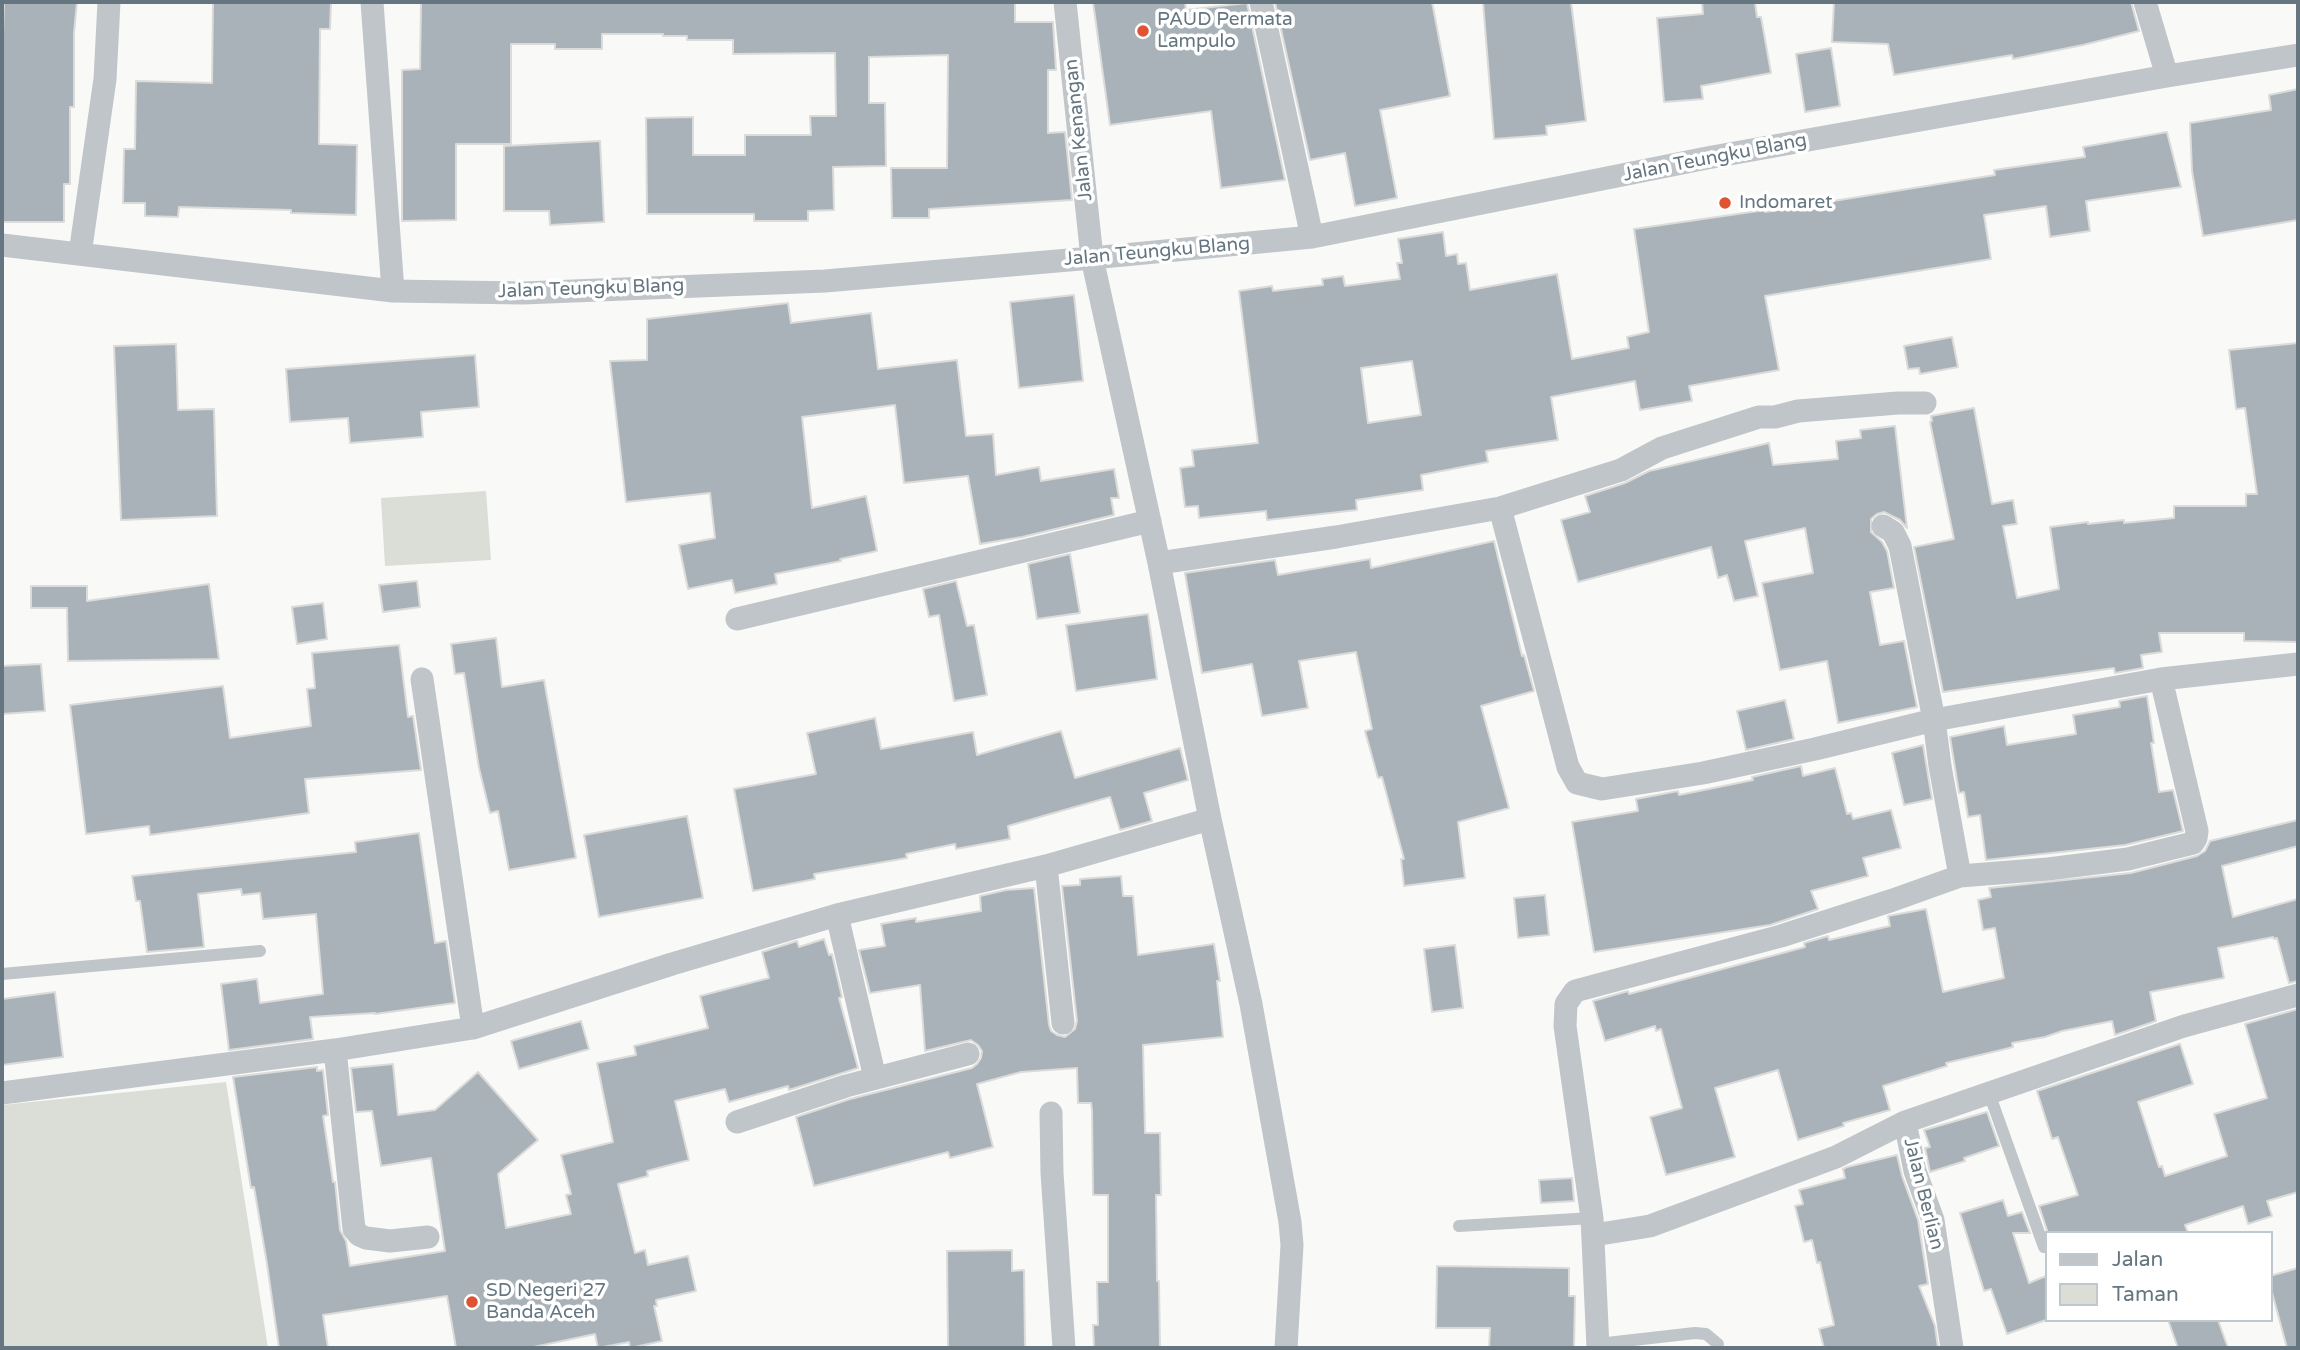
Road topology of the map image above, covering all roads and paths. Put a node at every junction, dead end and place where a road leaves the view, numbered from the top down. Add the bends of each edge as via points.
1 (109, 2) edge
2 (372, 2) edge
3 (1065, 2) edge
4 (1261, 2) edge
5 (2145, 2) edge
6 (2298, 55) edge
7 (2167, 76) junction
8 (1312, 237) junction
9 (2, 244) edge
10 (80, 254) junction
11 (1092, 258) junction
12 (393, 291) junction
13 (1925, 403) dead end
14 (1500, 508) junction
15 (1150, 521) junction
16 (1884, 526) dead end
17 (1159, 563) junction
18 (737, 619) dead end
19 (2298, 664) edge
20 (422, 679) dead end
21 (2161, 679) junction
22 (1934, 720) junction
23 (1210, 820) junction
24 (1046, 866) junction
25 (1960, 876) junction
26 (837, 915) junction
27 (260, 951) dead end
28 (2, 974) edge
29 (2298, 995) edge
30 (1063, 1023) dead end
31 (474, 1028) junction
32 (335, 1050) junction
33 (968, 1054) dead end
34 (875, 1078) junction
35 (2, 1093) edge
36 (1989, 1093) junction
37 (1051, 1113) dead end
38 (737, 1122) dead end
39 (1905, 1122) junction
40 (1459, 1226) dead end
41 (1593, 1226) junction
42 (428, 1237) dead end
43 (2044, 1247) dead end
44 (1718, 1343) dead end
45 (1598, 1346) edge
46 (1064, 1348) edge
47 (1286, 1348) edge
48 (1952, 1348) edge

1 - 10 street via 105,79
2 - 12 street
3 - 11 street, Jalan Kenangan
4 - 8 street
5 - 7 street
6 - 7 street, Jalan Teungku Blang
7 - 8 street, Jalan Teungku Blang via 1707,158
8 - 11 street, Jalan Teungku Blang
9 - 10 street, Jalan Teungku Blang
10 - 12 street, Jalan Teungku Blang
11 - 12 street, Jalan Teungku Blang via 825,281 523,293
11 - 15 street, Jalan Kenangan
13 - 14 street via 1759,417 1662,448 1621,470
14 - 17 street
14 - 22 street via 1561,749 1577,783 1602,789 1703,773
15 - 17 street, Jalan Kenangan
15 - 18 street
16 - 22 street via 1894,532 1900,546
17 - 23 street, Jalan Kenangan
19 - 21 street
20 - 31 street
21 - 22 street
21 - 25 street via 2197,831 2193,843 2129,859
22 - 25 street
23 - 24 street
23 - 47 street, Jalan Kenangan via 1251,1004 1290,1222
24 - 26 street
24 - 30 street
25 - 41 street via 1781,936 1575,991 1566,1004 1565,1026
26 - 31 street
26 - 34 street
27 - 28 lane
29 - 36 street via 2184,1026
31 - 32 street
32 - 35 street
32 - 42 street via 354,1229 366,1238 390,1241
33 - 34 street
34 - 38 street
36 - 39 street
36 - 43 lane
37 - 46 street
39 - 41 street via 1836,1157 1650,1226
39 - 48 street, Jalan Berlian via 1915,1171 1933,1220
40 - 41 lane
41 - 45 street
44 - 45 lane via 1695,1333

